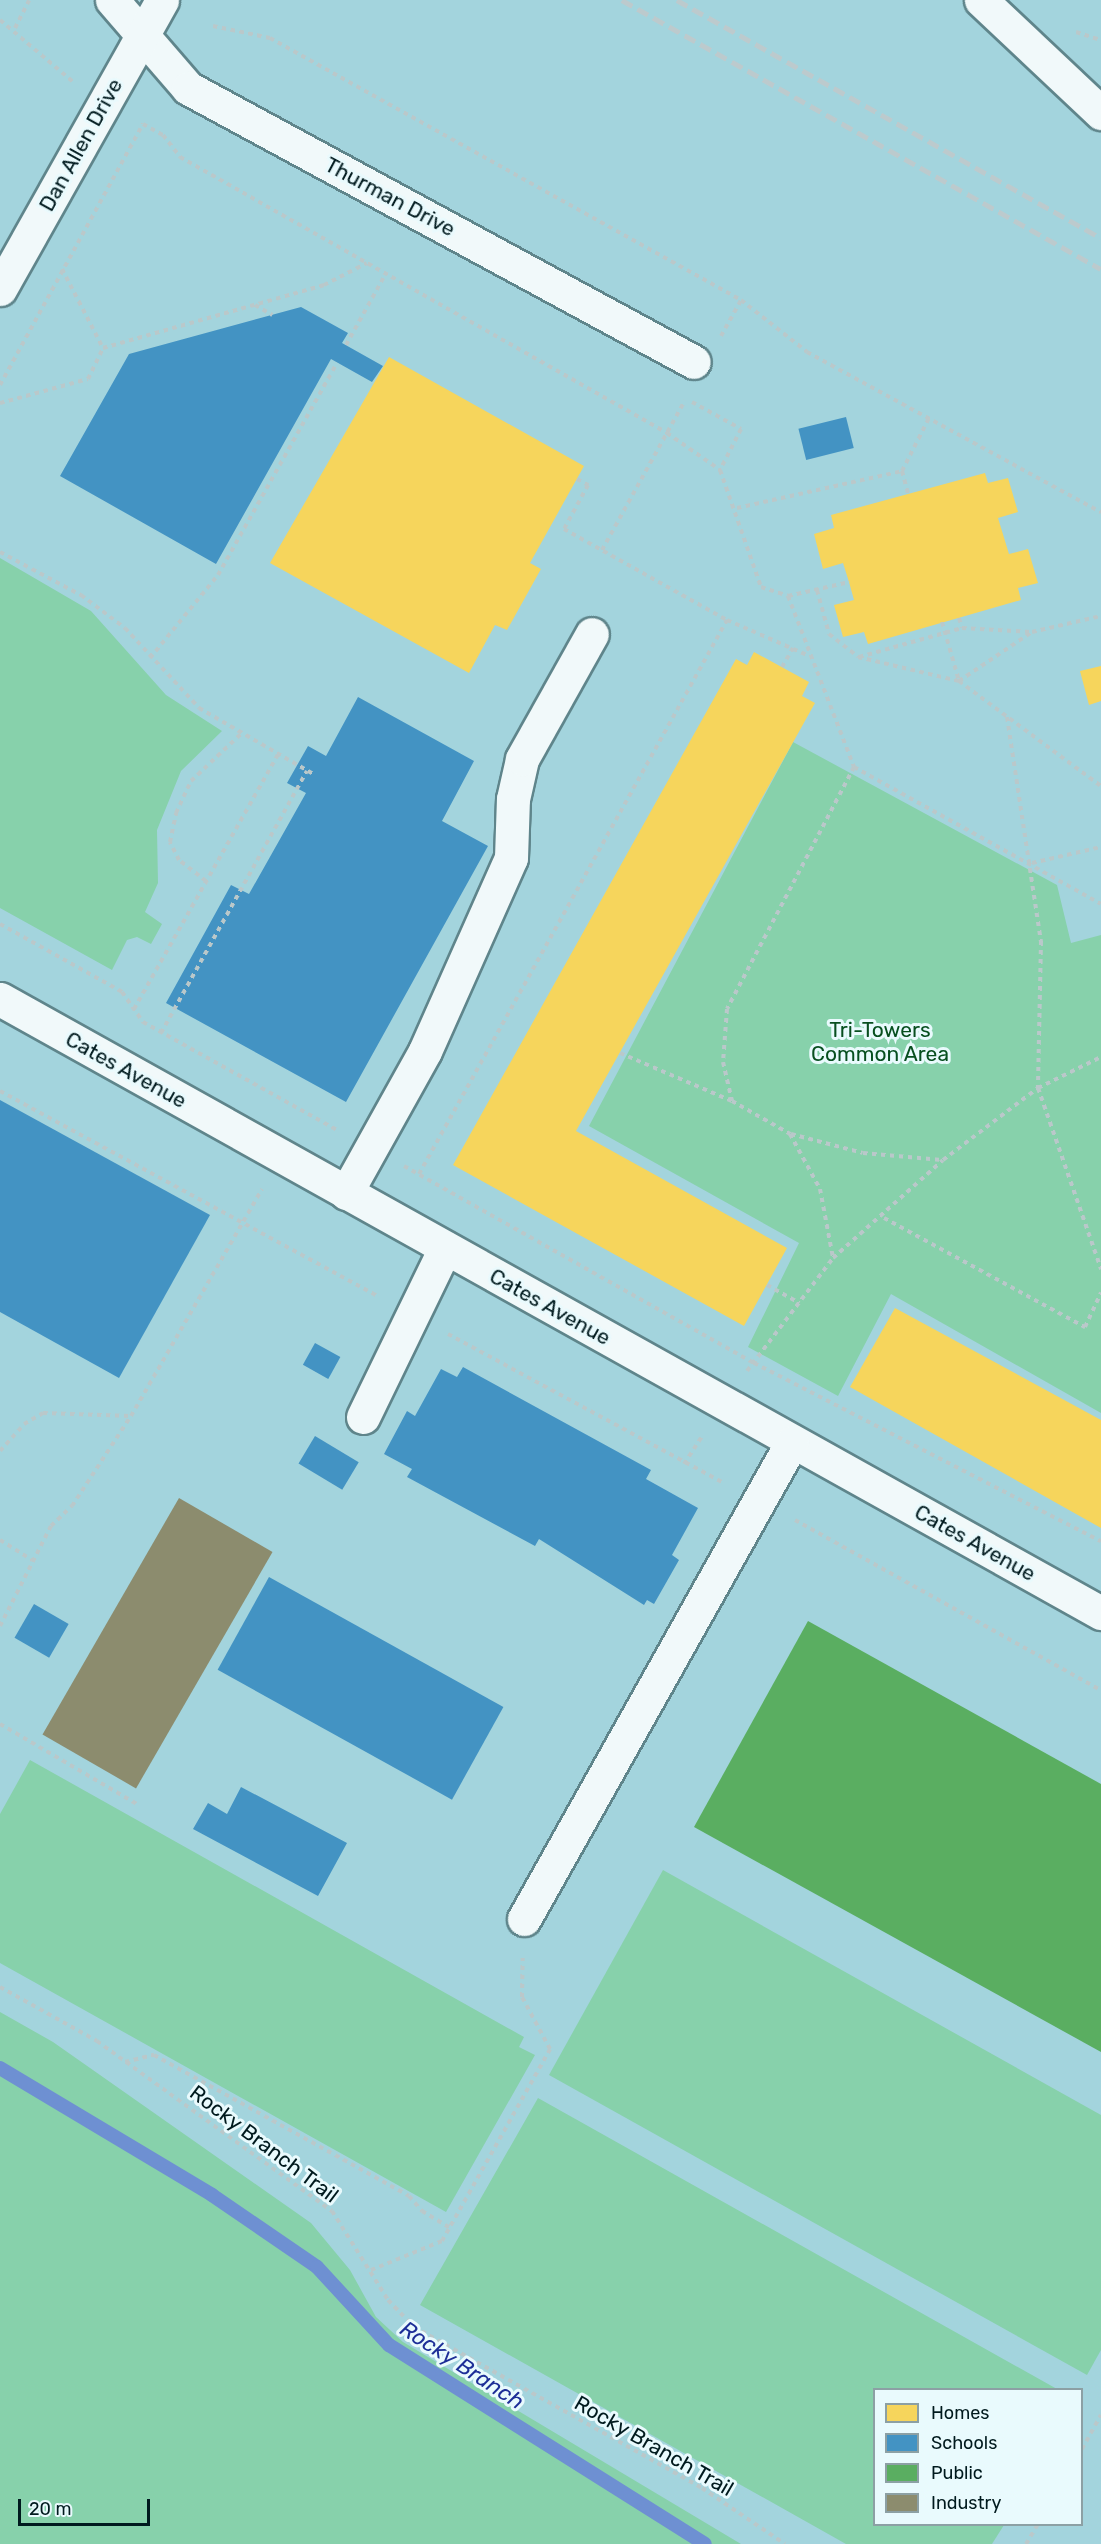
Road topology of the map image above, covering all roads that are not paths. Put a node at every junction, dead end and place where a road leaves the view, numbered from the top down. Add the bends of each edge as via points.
1 (112, 0) edge
2 (162, 0) edge
3 (981, 0) edge
4 (142, 34) junction
5 (1101, 113) edge
6 (0, 290) edge
7 (694, 362) dead end
8 (592, 634) dead end
9 (0, 999) edge
10 (346, 1193) junction
11 (446, 1248) junction
12 (363, 1417) dead end
13 (792, 1442) junction
14 (1101, 1614) edge
15 (524, 1919) road end

1 - 4 street, Thurman Drive
2 - 4 street, Dan Allen Drive
3 - 5 street
4 - 6 street, Dan Allen Drive
4 - 7 street, Thurman Drive via 188,88
8 - 10 street via 522,759 513,799 511,858 425,1051
9 - 10 street, Cates Avenue
10 - 11 street, Cates Avenue
11 - 12 street
11 - 13 street, Cates Avenue
13 - 14 street, Cates Avenue
13 - 15 street

